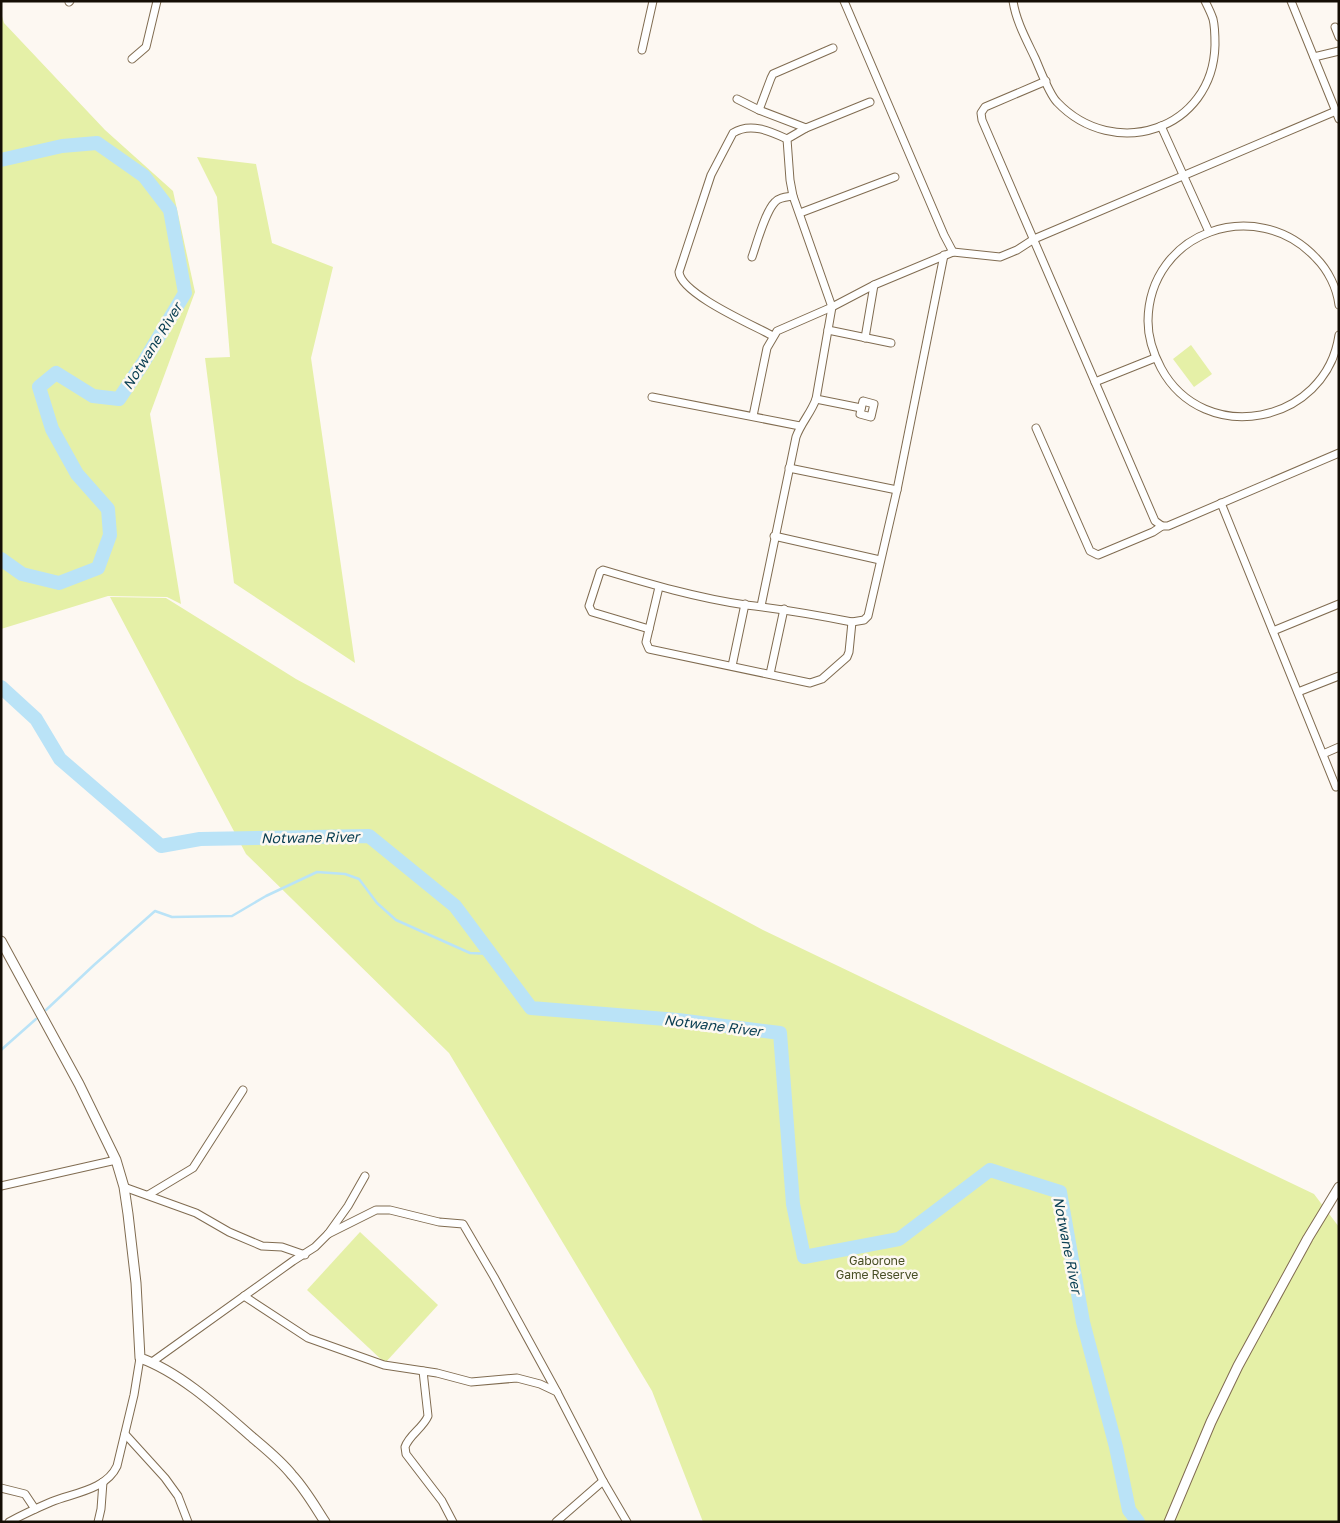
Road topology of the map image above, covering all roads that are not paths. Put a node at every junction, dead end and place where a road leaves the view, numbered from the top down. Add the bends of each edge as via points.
1 (157, 1) edge
2 (653, 1) edge
3 (844, 1) edge
4 (1013, 1) edge
5 (1291, 1) edge
6 (1207, 2) edge
7 (1335, 27) dead end
8 (1339, 37) edge
9 (834, 48) dead end
10 (642, 50) dead end
11 (1339, 51) edge
12 (1314, 58) junction
13 (132, 60) dead end
14 (1046, 81) junction
15 (737, 99) dead end
16 (870, 102) dead end
17 (759, 110) junction
18 (1337, 115) edge
19 (1161, 126) junction
20 (806, 128) junction
21 (787, 139) junction
22 (1185, 175) junction
23 (895, 177) dead end
24 (793, 196) junction
25 (800, 213) junction
26 (1210, 232) junction
27 (1034, 239) junction
28 (953, 252) junction
29 (944, 255) junction
30 (752, 257) dead end
31 (1335, 279) edge
32 (874, 284) junction
33 (1339, 305) edge
34 (832, 307) junction
35 (828, 330) junction
36 (1339, 335) edge
37 (773, 336) junction
38 (865, 338) junction
39 (891, 343) dead end
40 (1156, 358) junction
41 (1095, 382) junction
42 (652, 397) dead end
43 (816, 399) junction
44 (861, 408) dead end
45 (753, 416) junction
46 (800, 426) junction
47 (1036, 428) dead end
48 (1339, 453) edge
49 (789, 468) junction
50 (897, 490) junction
51 (1221, 504) junction
52 (1162, 526) junction
53 (774, 536) junction
54 (880, 560) junction
55 (659, 587) junction
56 (745, 604) junction
57 (1339, 604) edge
58 (761, 606) junction
59 (784, 609) junction
60 (852, 622) junction
61 (649, 629) junction
62 (1273, 631) junction
63 (732, 666) junction
64 (770, 674) junction
65 (1339, 676) edge
66 (1298, 692) junction
67 (1339, 747) edge
68 (1323, 754) junction
69 (1336, 787) dead end
70 (1, 942) edge
71 (243, 1090) dead end
72 (116, 1160) junction
73 (366, 1176) dead end
74 (1, 1186) edge
75 (124, 1187) junction
76 (1339, 1187) edge
77 (148, 1195) junction
78 (328, 1234) junction
79 (305, 1255) junction
80 (244, 1296) junction
81 (140, 1358) junction
82 (152, 1362) junction
83 (423, 1371) junction
84 (557, 1392) junction
85 (125, 1434) junction
86 (603, 1480) junction
87 (103, 1482) junction
88 (1, 1488) edge
89 (35, 1509) junction
90 (9, 1522) edge
91 (98, 1522) edge
92 (188, 1522) edge
93 (325, 1522) edge
94 (453, 1522) edge
95 (556, 1522) edge
96 (627, 1522) edge
97 (1170, 1522) edge

1 - 13 street via 146,47
2 - 10 street
3 - 28 street
4 - 14 street via 1014,12
5 - 12 street
6 - 19 street via 1215,39 1211,73 1194,103 1182,115
7 - 8 street
9 - 17 street via 777,72 770,78
11 - 12 street
12 - 18 street
14 - 19 street via 1056,101 1084,123 1100,130 1134,134
14 - 27 street via 985,107 981,113
15 - 17 street
16 - 20 street
17 - 20 street
18 - 22 street
19 - 22 street
20 - 21 street
21 - 24 street
21 - 37 street via 751,127 733,134 711,175 679,272 682,282 712,304
22 - 26 street
22 - 27 street
23 - 25 street
24 - 25 street
24 - 30 street via 776,201 769,211
25 - 34 street
26 - 31 street via 1230,226 1271,228 1307,248
26 - 40 street via 1192,240 1178,252 1156,284 1148,321
27 - 28 street via 1000,257
27 - 41 street
28 - 29 street
29 - 32 street
29 - 50 street
31 - 33 street
32 - 34 street
32 - 38 street
34 - 35 street
34 - 37 street via 777,331
35 - 38 street
35 - 43 street
36 - 40 street via 1330,365 1317,384 1301,398 1262,416 1218,414 1198,406 1180,393
37 - 45 street via 767,348
38 - 39 street
40 - 41 street
41 - 52 street via 1155,521
42 - 45 street
43 - 44 street
43 - 46 street
45 - 46 street
46 - 49 street
47 - 52 street via 1090,552 1100,555
48 - 51 street
49 - 50 street
49 - 53 street
50 - 54 street
51 - 52 street
51 - 62 street
53 - 54 street
53 - 58 street
54 - 60 street via 868,616
55 - 56 street
55 - 61 street
55 - 61 street via 602,571 598,574 589,606 594,613
56 - 58 street
56 - 63 street
57 - 62 street
58 - 59 street
59 - 60 street
59 - 64 street
60 - 64 street via 849,652 822,680 810,683
61 - 63 street via 646,642 650,649
62 - 66 street
63 - 64 street
65 - 66 street
66 - 68 street
67 - 68 street
68 - 69 street
70 - 72 street via 79,1084
71 - 77 street via 193,1168
72 - 74 street
72 - 75 street
73 - 78 street
75 - 77 street
75 - 81 street via 136,1283
76 - 97 street via 1238,1366
77 - 79 street via 196,1213 262,1246 282,1247
78 - 79 street
78 - 84 street via 376,1210 463,1224
79 - 80 street
80 - 82 street
80 - 83 street via 308,1338 384,1365
81 - 82 street
81 - 85 street
82 - 93 street via 205,1398 263,1447 291,1473
83 - 84 street via 480,1383 517,1378
83 - 94 street via 428,1416 404,1447
84 - 86 street
85 - 87 street via 117,1466
85 - 92 street via 178,1496
86 - 95 street
86 - 96 street
87 - 89 street
87 - 91 street
88 - 89 street via 28,1498
89 - 90 street

